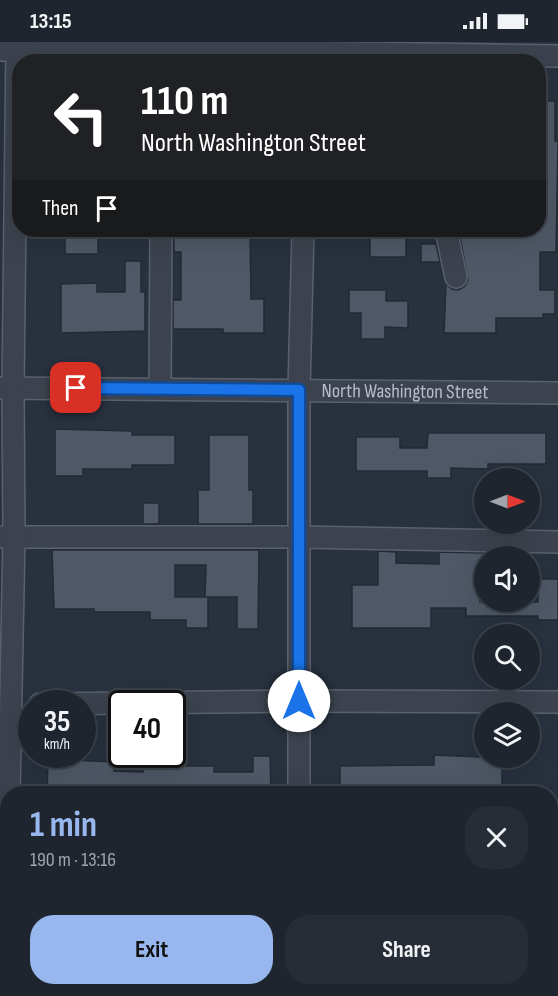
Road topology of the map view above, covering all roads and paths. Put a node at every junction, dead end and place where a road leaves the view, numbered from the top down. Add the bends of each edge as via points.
1 (12, 47) edge
2 (162, 51) edge
3 (307, 52) edge
4 (448, 53) edge
5 (485, 54) edge
6 (161, 237) edge
7 (303, 237) edge
8 (447, 237) edge
9 (456, 277) dead end
10 (6, 388) edge
11 (160, 389) junction
12 (299, 390) junction
13 (558, 393) edge
14 (7, 537) edge
15 (300, 537) junction
16 (558, 542) edge
17 (299, 701) junction
18 (558, 702) edge
19 (96, 703) edge
20 (5, 704) edge
21 (9, 786) edge
22 (299, 786) edge

1 - 2 street
1 - 10 street
2 - 3 street
3 - 4 street
4 - 5 street
6 - 11 street
7 - 12 street
8 - 9 street
10 - 11 street, North Washington Street
10 - 14 street
11 - 12 street, North Washington Street
12 - 13 street, North Washington Street
12 - 15 street
14 - 15 street
14 - 20 street
15 - 16 street
15 - 17 street
17 - 18 street
17 - 19 street
17 - 22 street
20 - 21 street

